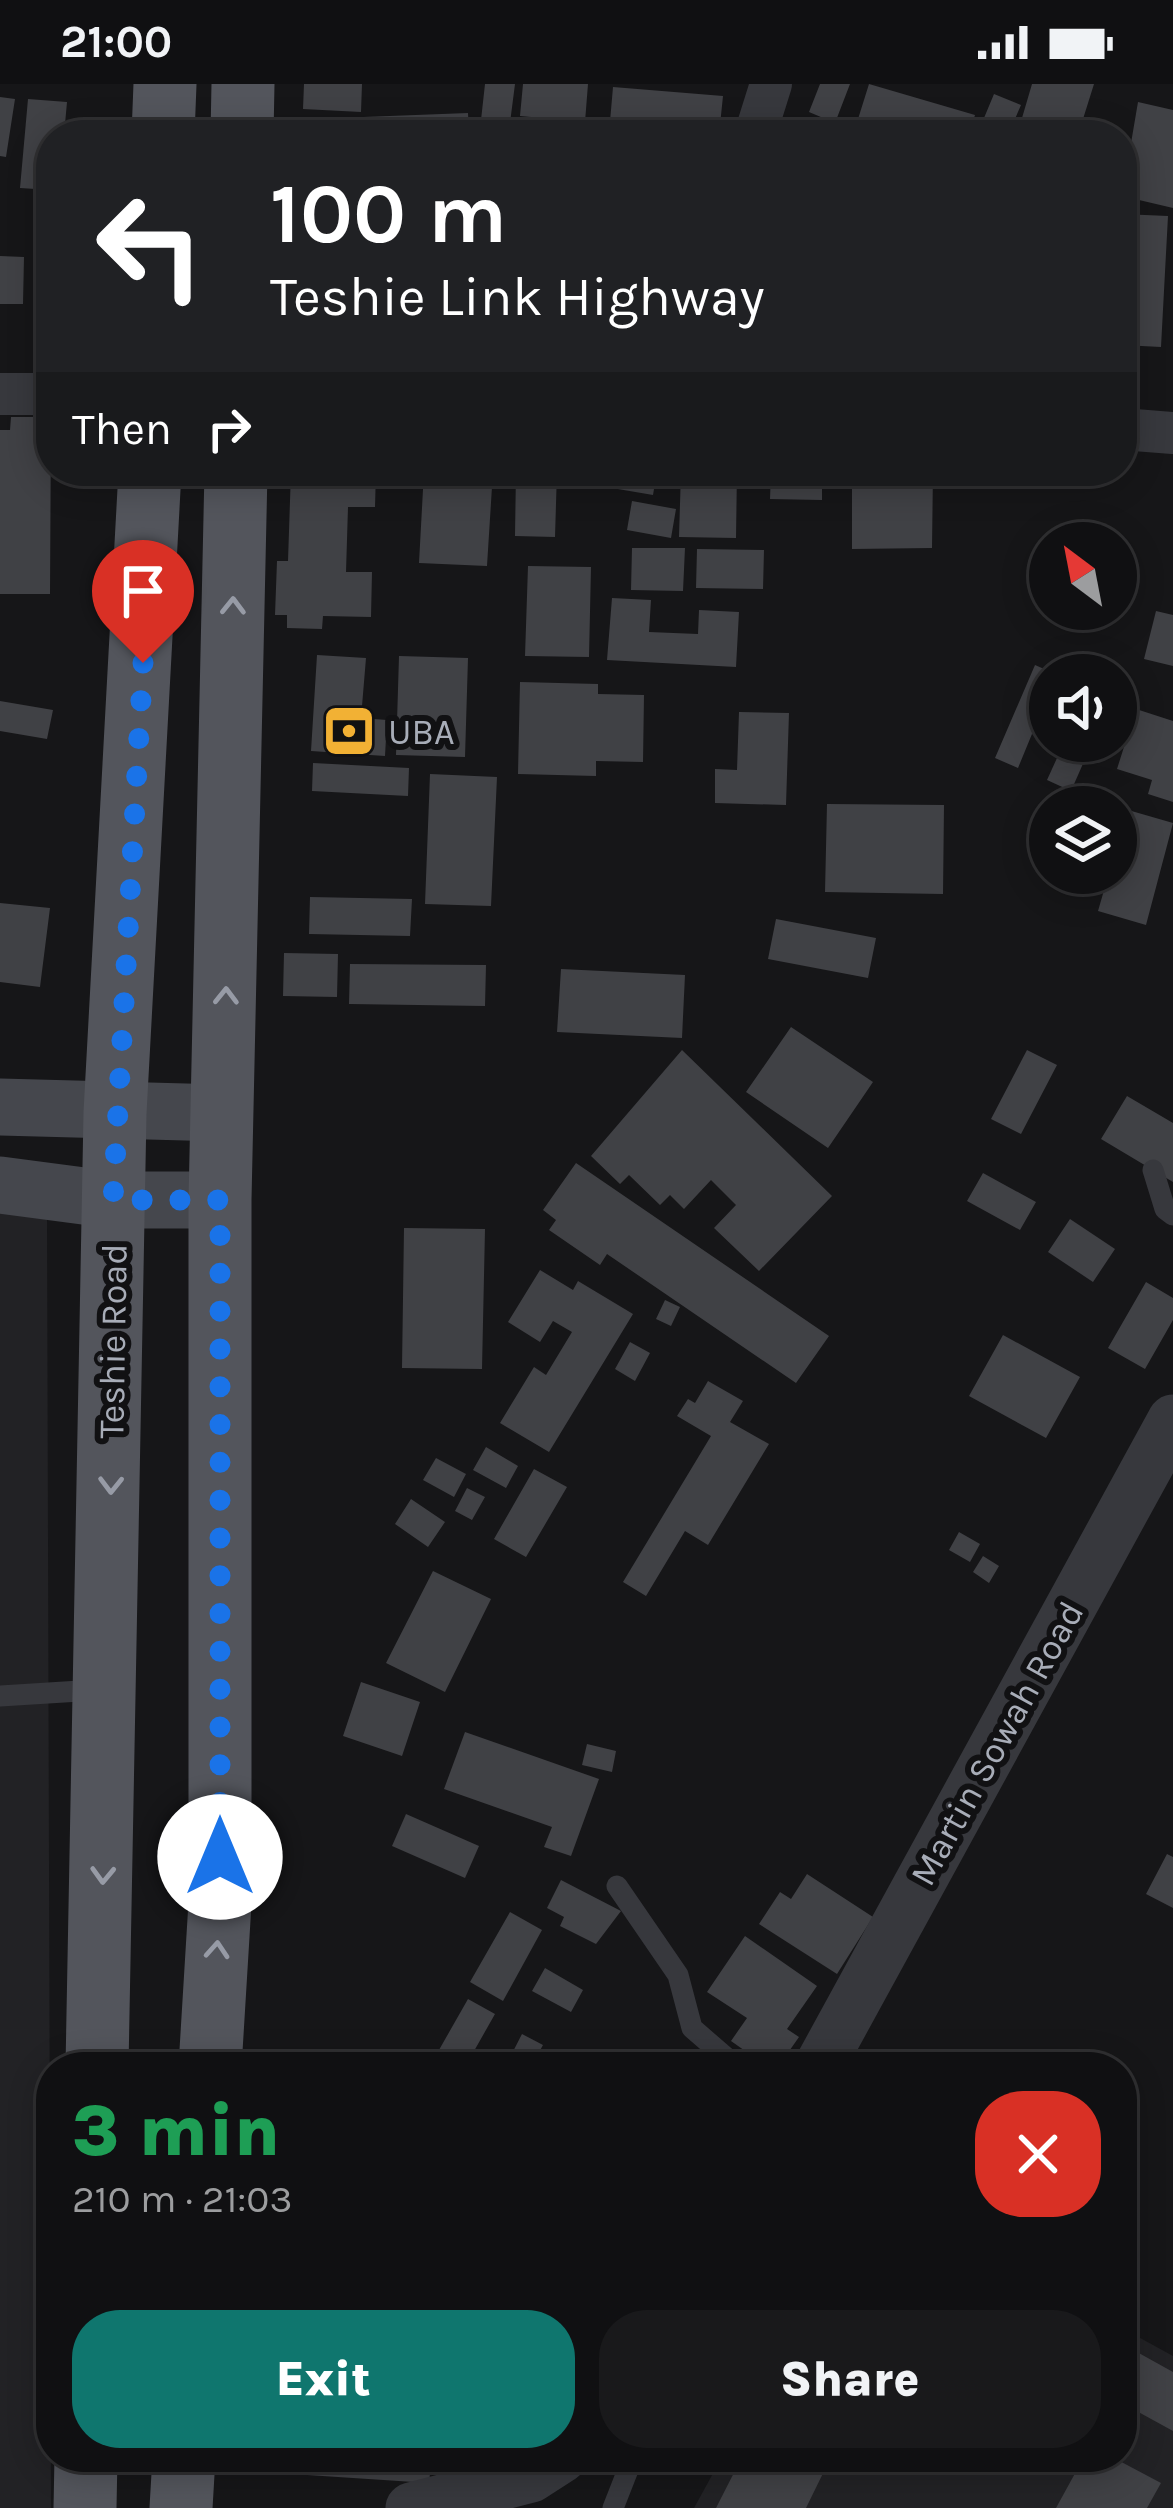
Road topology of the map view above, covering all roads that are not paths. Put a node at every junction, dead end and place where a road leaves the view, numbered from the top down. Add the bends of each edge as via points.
1 (165, 84) edge
2 (243, 84) edge
3 (771, 84) edge
4 (164, 120) edge
5 (242, 120) edge
6 (760, 120) edge
7 (0, 394) edge
8 (36, 394) edge
9 (1137, 430) edge
10 (1173, 434) edge
11 (149, 486) edge
12 (236, 486) edge
13 (0, 1107) edge
14 (115, 1113) junction
15 (224, 1113) junction
16 (1153, 1170) dead end
17 (0, 1185) edge
18 (113, 1200) junction
19 (220, 1200) junction
20 (1173, 1214) edge
21 (1173, 1420) edge
22 (109, 1689) junction
23 (0, 1696) edge
24 (617, 1886) dead end
25 (97, 2052) edge
26 (211, 2052) edge
27 (720, 2052) edge
28 (826, 2052) edge
29 (86, 2472) edge
30 (183, 2472) edge
31 (539, 2472) edge
32 (627, 2472) edge
33 (85, 2508) edge
34 (181, 2508) edge
35 (411, 2508) edge
36 (613, 2508) edge

1 - 4 main road
2 - 5 main road
3 - 6 street
7 - 8 street
9 - 10 street
11 - 14 main road, Teshie Road
15 -> 12 main road
13 - 14 main road
14 - 15 main road
14 - 18 main road, Teshie Road
15 - 19 main road
16 - 20 lane
17 - 18 main road
18 - 19 main road
18 -> 22 main road, Teshie Road
26 -> 19 main road via 220,1904
21 - 28 street, Martin Sowah Road
22 - 23 lane
22 -> 25 main road, Teshie Road
24 - 27 lane via 678,1976 692,2028
29 - 33 main road
30 - 34 main road
31 - 35 street
32 - 36 lane

